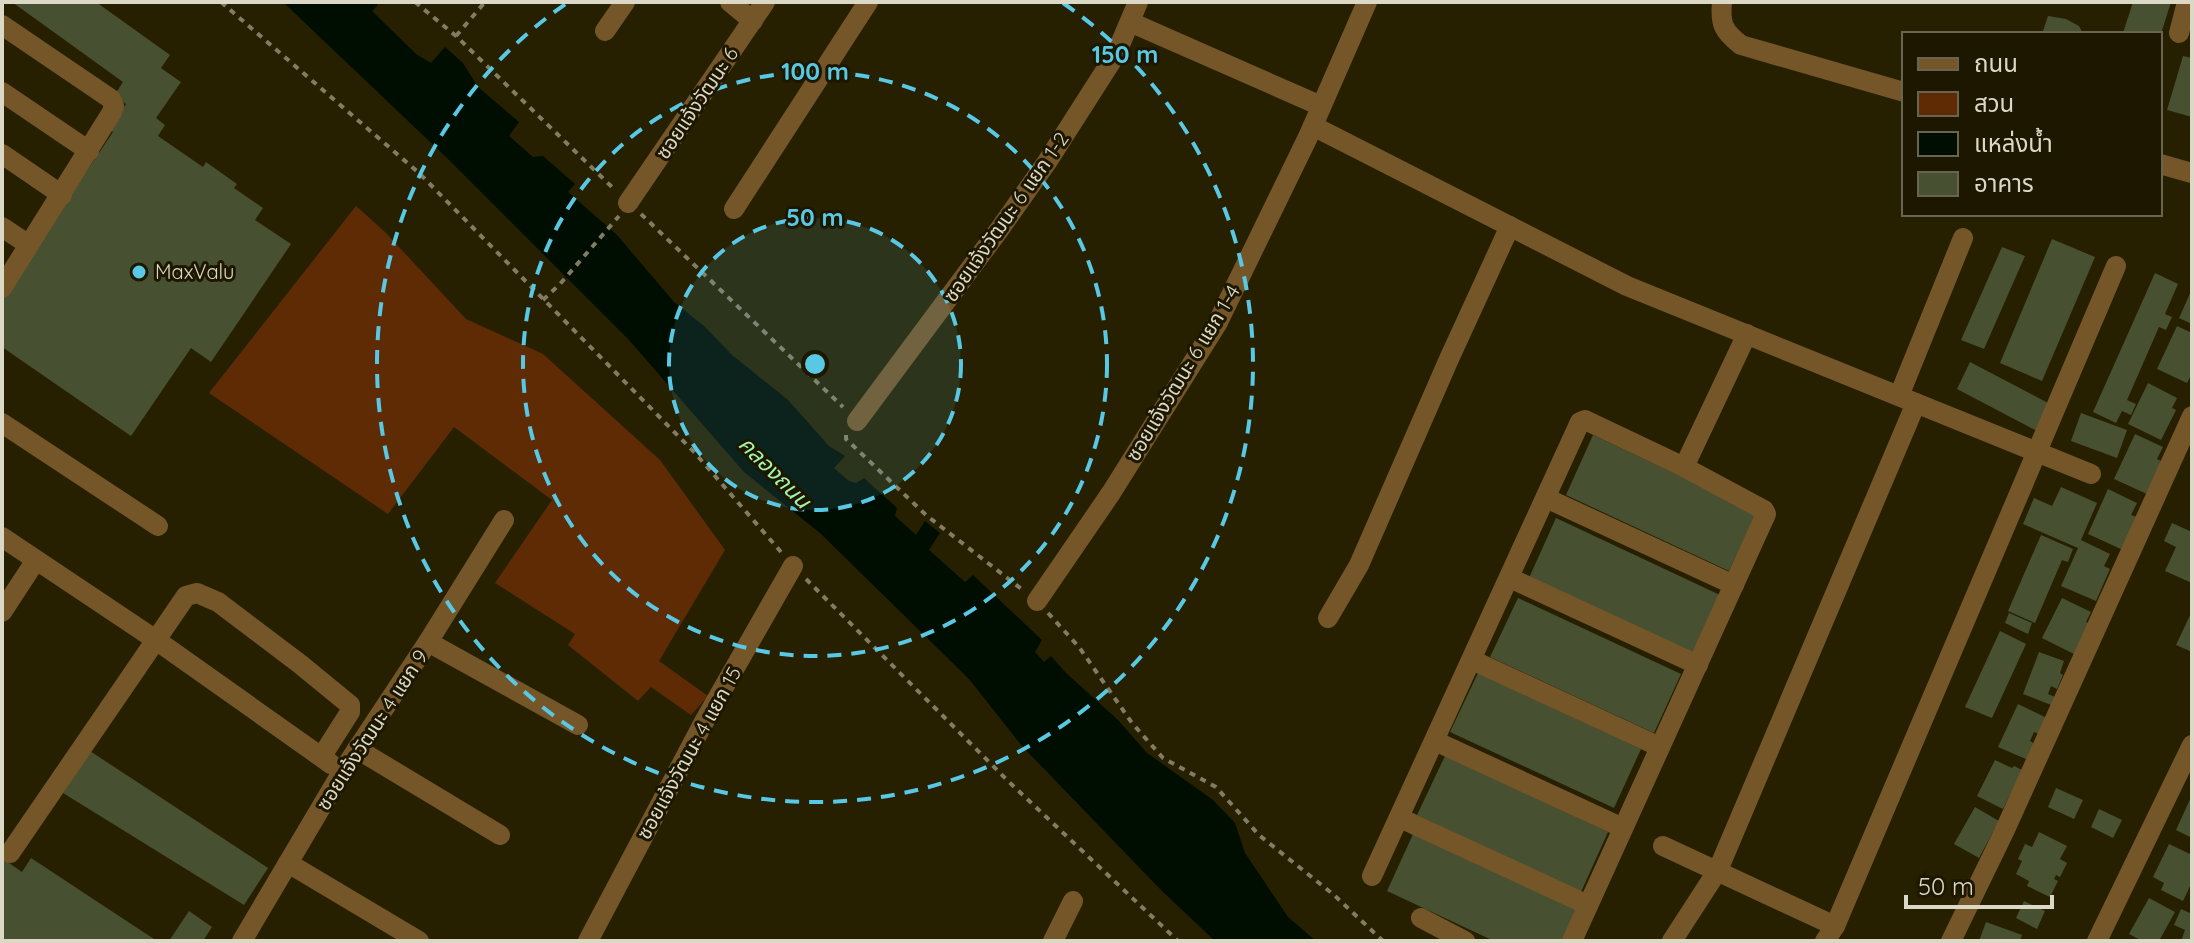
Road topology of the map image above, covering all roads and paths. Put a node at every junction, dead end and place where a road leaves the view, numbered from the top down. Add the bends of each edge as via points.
1 (221, 2) edge
2 (415, 2) edge
3 (485, 2) edge
4 (625, 2) edge
5 (730, 2) edge
6 (765, 2) edge
7 (868, 2) edge
8 (1138, 2) edge
9 (1367, 2) edge
10 (1722, 2) edge
11 (2187, 2) edge
12 (753, 21) junction
13 (1130, 22) junction
14 (2, 25) edge
15 (605, 31) dead end
16 (2179, 33) dead end
17 (456, 36) junction
18 (1902, 91) edge
19 (2, 92) edge
20 (1321, 106) junction
21 (1313, 126) junction
22 (89, 151) junction
23 (2, 154) edge
24 (2162, 165) edge
25 (2192, 173) edge
26 (62, 195) junction
27 (628, 203) junction
28 (734, 209) dead end
29 (612, 226) dead end
30 (1510, 226) junction
31 (2, 227) edge
32 (1963, 238) dead end
33 (29, 245) junction
34 (2116, 266) dead end
35 (2, 288) edge
36 (543, 300) junction
37 (1747, 334) junction
38 (1908, 399) junction
39 (2192, 416) edge
40 (857, 421) junction
41 (2, 423) edge
42 (2036, 452) junction
43 (1684, 467) junction
44 (2091, 474) dead end
45 (1546, 498) junction
46 (504, 520) dead end
47 (158, 526) dead end
48 (2, 537) edge
49 (36, 560) junction
50 (793, 566) junction
51 (1510, 578) junction
52 (1734, 585) junction
53 (1037, 601) junction
54 (2, 612) edge
55 (1328, 618) dead end
56 (156, 640) junction
57 (428, 642) junction
58 (1472, 660) junction
59 (1698, 665) junction
60 (578, 725) dead end
61 (1435, 741) junction
62 (2192, 745) edge
63 (1660, 747) junction
64 (357, 749) junction
65 (322, 756) junction
66 (342, 772) junction
67 (1400, 818) junction
68 (1623, 828) junction
69 (500, 835) dead end
70 (1663, 846) dead end
71 (10, 853) dead end
72 (288, 863) junction
73 (1718, 870) junction
74 (1372, 876) dead end
75 (1073, 901) dead end
76 (1588, 905) junction
77 (1421, 918) dead end
78 (1830, 934) edge
79 (242, 941) edge
80 (419, 941) edge
81 (588, 941) edge
82 (1053, 941) edge
83 (1178, 941) edge
84 (1383, 941) edge
85 (1465, 941) edge
86 (1572, 941) edge
87 (1672, 941) edge
88 (1951, 941) edge
89 (2097, 941) edge

1 - 36 path via 419,173
2 - 17 path
3 - 17 path
4 - 15 street
5 - 12 street
6 - 12 street, ซอยแจ้งวัฒนะ 6
7 - 28 street
8 - 13 street, ซอยแจ้งวัฒนะ 6 แยก 1-2
9 - 20 street, ซอยแจ้งวัฒนะ 6 แยก 1-4
10 - 18 street via 1722,25 1741,45
11 - 16 street
12 - 27 street, ซอยแจ้งวัฒนะ 6
13 - 20 street
13 - 40 street, ซอยแจ้งวัฒนะ 6 แยก 1-2 via 1116,54 1047,162
14 - 22 street via 111,99 112,112
17 - 27 path
19 - 22 street
20 - 21 street, ซอยแจ้งวัฒนะ 6 แยก 1-4
21 - 30 street
21 - 53 street, ซอยแจ้งวัฒนะ 6 แยก 1-4 via 1217,324
22 - 26 street
23 - 26 street
24 - 25 street
26 - 33 street
27 - 40 path
29 - 36 path
30 - 37 street via 1627,286
30 - 55 street via 1359,565
31 - 33 street
32 - 38 street
33 - 35 street
34 - 42 street
36 - 50 path via 695,453
37 - 38 street
37 - 43 street
38 - 42 street
38 - 73 street
39 - 88 street
40 - 53 path via 846,439 926,515
41 - 47 street
42 - 44 street
42 - 78 street
43 - 45 street via 1582,420
43 - 52 street via 1766,511
45 - 51 street
45 - 52 street
46 - 57 street, ซอยแจ้งวัฒนะ 4 แยก 9
48 - 49 street
49 - 54 street
49 - 56 street
50 - 81 street, ซอยแจ้งวัฒนะ 4 แยก 15
50 - 83 path via 1008,781
51 - 58 street
51 - 59 street
52 - 59 street
53 - 84 path via 1163,758 1216,787 1259,835
56 - 65 street
56 - 65 street via 186,596 197,593 218,602 350,705
56 - 71 street
57 - 60 street
57 - 64 street, ซอยแจ้งวัฒนะ 4 แยก 9
58 - 61 street
58 - 63 street
59 - 63 street
61 - 67 street
61 - 68 street
62 - 89 street
63 - 68 street
64 - 66 street, ซอยแจ้งวัฒนะ 4 แยก 9
64 - 69 street
65 - 66 street
66 - 72 street, ซอยแจ้งวัฒนะ 4 แยก 9
67 - 74 street
67 - 76 street
68 - 76 street
70 - 73 street
72 - 79 street, ซอยแจ้งวัฒนะ 4 แยก 9
72 - 80 street
73 - 78 street
73 - 87 street
75 - 82 street
76 - 86 street
77 - 85 street

